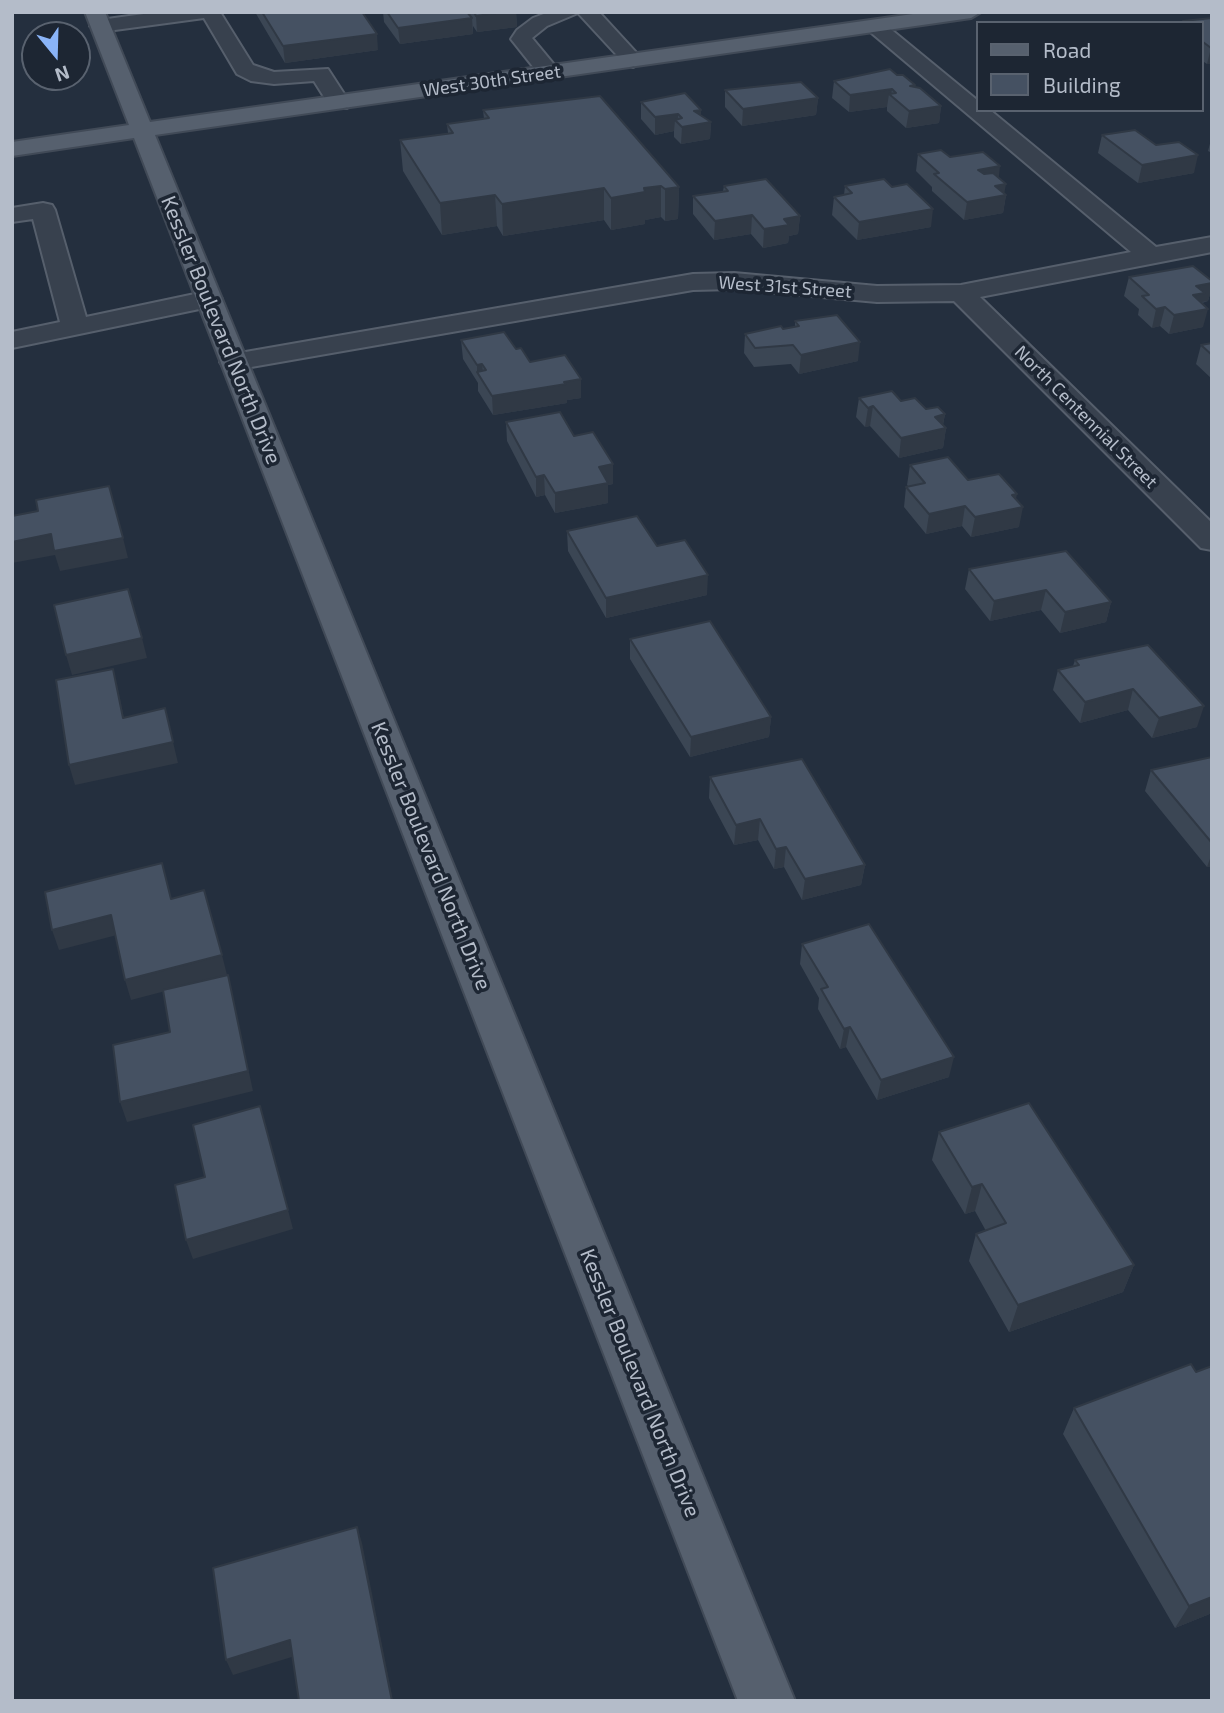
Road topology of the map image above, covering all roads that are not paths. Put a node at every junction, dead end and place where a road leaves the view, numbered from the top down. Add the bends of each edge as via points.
1 (208, 12) edge
2 (569, 12) edge
3 (587, 12) edge
4 (971, 12) edge
5 (97, 19) edge
6 (875, 26) junction
7 (633, 61) junction
8 (550, 72) junction
9 (339, 103) junction
10 (976, 110) edge
11 (978, 112) edge
12 (141, 131) junction
13 (12, 149) edge
14 (12, 215) edge
15 (1212, 244) edge
16 (1151, 256) junction
17 (961, 293) junction
18 (209, 299) junction
19 (75, 327) junction
20 (12, 340) edge
21 (234, 362) junction
22 (1212, 541) edge
23 (766, 1701) edge

1 - 5 street
1 - 9 street via 245,69 274,78 320,74
2 - 8 street via 540,22 521,39
3 - 7 street
4 - 6 main road, West 30th Street
5 - 12 main road, Kessler Boulevard North Drive
6 - 7 main road, West 30th Street
6 - 10 street
7 - 8 main road, West 30th Street
8 - 9 main road, West 30th Street
9 - 12 main road, West 30th Street
11 - 16 street
12 - 13 main road, West 30th Street
12 - 18 main road, Kessler Boulevard North Drive
14 - 19 street via 43,210
15 - 16 street, West 31st Street
16 - 17 street, West 31st Street
17 - 21 street, West 31st Street via 877,294 734,281 693,282
17 - 22 street, North Centennial Street
18 - 19 street
18 - 21 main road, Kessler Boulevard North Drive
19 - 20 street
21 - 23 main road, Kessler Boulevard North Drive

